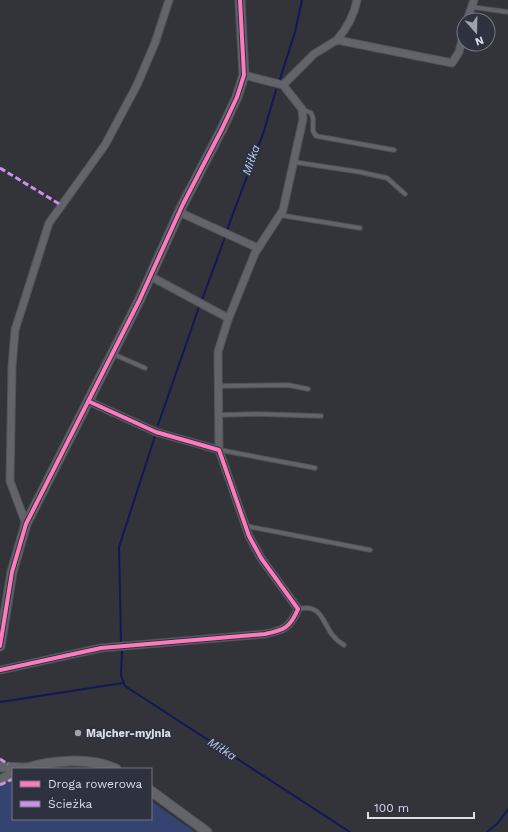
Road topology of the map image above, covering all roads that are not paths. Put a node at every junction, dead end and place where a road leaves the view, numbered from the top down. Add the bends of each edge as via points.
1 (169, 0) edge
2 (240, 0) edge
3 (357, 0) edge
4 (473, 3) edge
5 (508, 12) edge
6 (337, 40) junction
7 (459, 52) edge
8 (244, 75) junction
9 (283, 85) junction
10 (302, 109) junction
11 (394, 150) dead end
12 (293, 162) junction
13 (405, 194) dead end
14 (179, 212) junction
15 (280, 215) junction
16 (360, 228) dead end
17 (258, 248) junction
18 (150, 276) junction
19 (228, 318) junction
20 (112, 353) junction
21 (145, 368) dead end
22 (218, 386) junction
23 (308, 389) dead end
24 (88, 401) junction
25 (219, 415) junction
26 (321, 416) dead end
27 (219, 450) junction
28 (315, 468) dead end
29 (26, 524) junction
30 (245, 526) junction
31 (370, 550) dead end
32 (298, 609) junction
33 (344, 645) dead end
34 (0, 646) edge
35 (0, 670) edge
36 (0, 767) edge
37 (12, 768) edge
38 (32, 768) edge
39 (113, 768) edge
40 (12, 774) edge
41 (0, 780) edge
42 (152, 792) edge
43 (206, 832) edge

1 - 29 street via 155,43 137,85 105,145 49,223 14,330 10,481
2 - 8 street
3 - 6 street via 355,12
4 - 5 lane
6 - 7 street via 452,63
6 - 9 street via 314,54
8 - 9 street
8 - 14 street via 222,129
9 - 10 street
10 - 11 lane via 311,113 312,131 316,136
10 - 12 street via 303,119
12 - 13 lane via 387,178
12 - 15 street
14 - 17 street
14 - 18 street
15 - 16 lane
15 - 17 street
17 - 19 street
18 - 19 street
18 - 20 street
19 - 22 street via 218,352
20 - 21 lane
20 - 24 street
22 - 23 lane via 288,385
22 - 25 street
24 - 27 street via 156,432
24 - 29 street
25 - 26 lane
25 - 27 street
27 - 28 lane
27 - 30 street
29 - 34 street via 12,572
30 - 31 lane
30 - 32 street via 261,558
32 - 33 lane via 314,608 330,634
32 - 35 street via 292,623 281,631 102,648
36 - 37 street
38 - 39 street via 75,762
40 - 41 street
42 - 43 street

